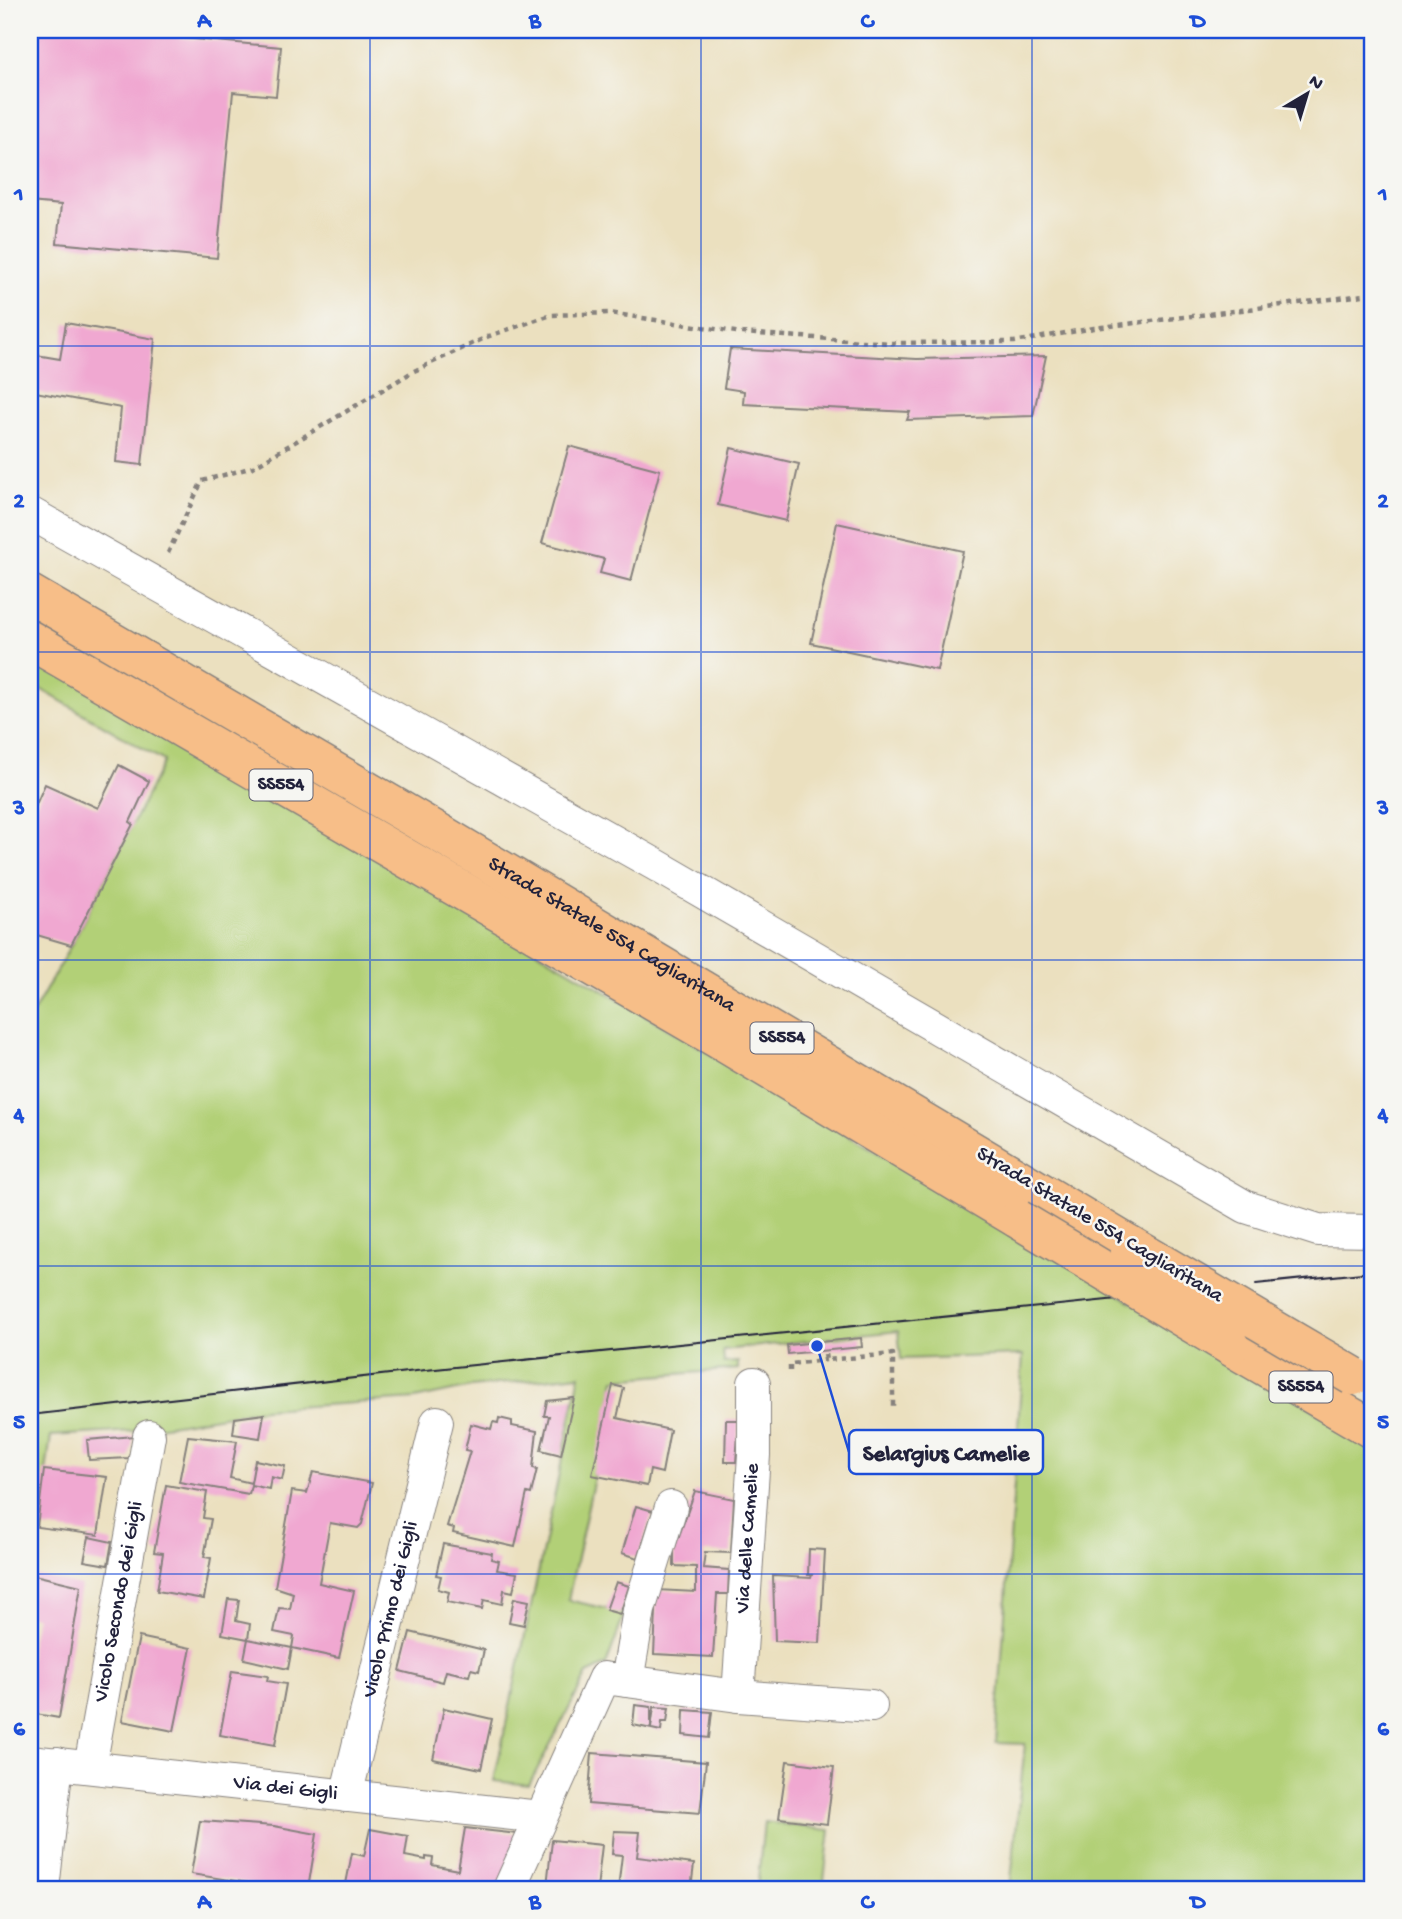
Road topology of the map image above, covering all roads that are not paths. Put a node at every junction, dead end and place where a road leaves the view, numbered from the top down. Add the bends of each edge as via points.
1 (30, 513) edge
2 (30, 594) edge
3 (30, 640) edge
4 (1372, 1231) edge
5 (1362, 1382) edge
6 (754, 1383) dead end
7 (437, 1422) dead end
8 (1372, 1429) edge
9 (149, 1436) dead end
10 (671, 1507) dead end
11 (627, 1681) junction
12 (738, 1696) junction
13 (871, 1706) dead end
14 (43, 1762) edge
15 (90, 1767) junction
16 (346, 1796) junction
17 (540, 1817) junction
18 (44, 1889) edge
19 (509, 1889) edge

1 - 4 street via 656,865 1246,1207 1318,1230
2 - 5 main road, Strada Statale 554 Cagliaritana / SS554, bridge
3 - 8 main road, Strada Statale 554 Cagliaritana / SS554, bridge via 713,1035
6 - 12 street, Via delle Camelie via 754,1455
7 - 16 street, Vicolo Primo dei Gigli
9 - 15 street, Vicolo Secondo dei Gigli
10 - 11 street via 639,1610
11 - 12 street
11 - 17 street via 604,1678
12 - 13 street
14 - 15 street, Via dei Gigli
14 - 18 street
15 - 16 street, Via dei Gigli
16 - 17 street, Via dei Gigli
17 - 19 street

